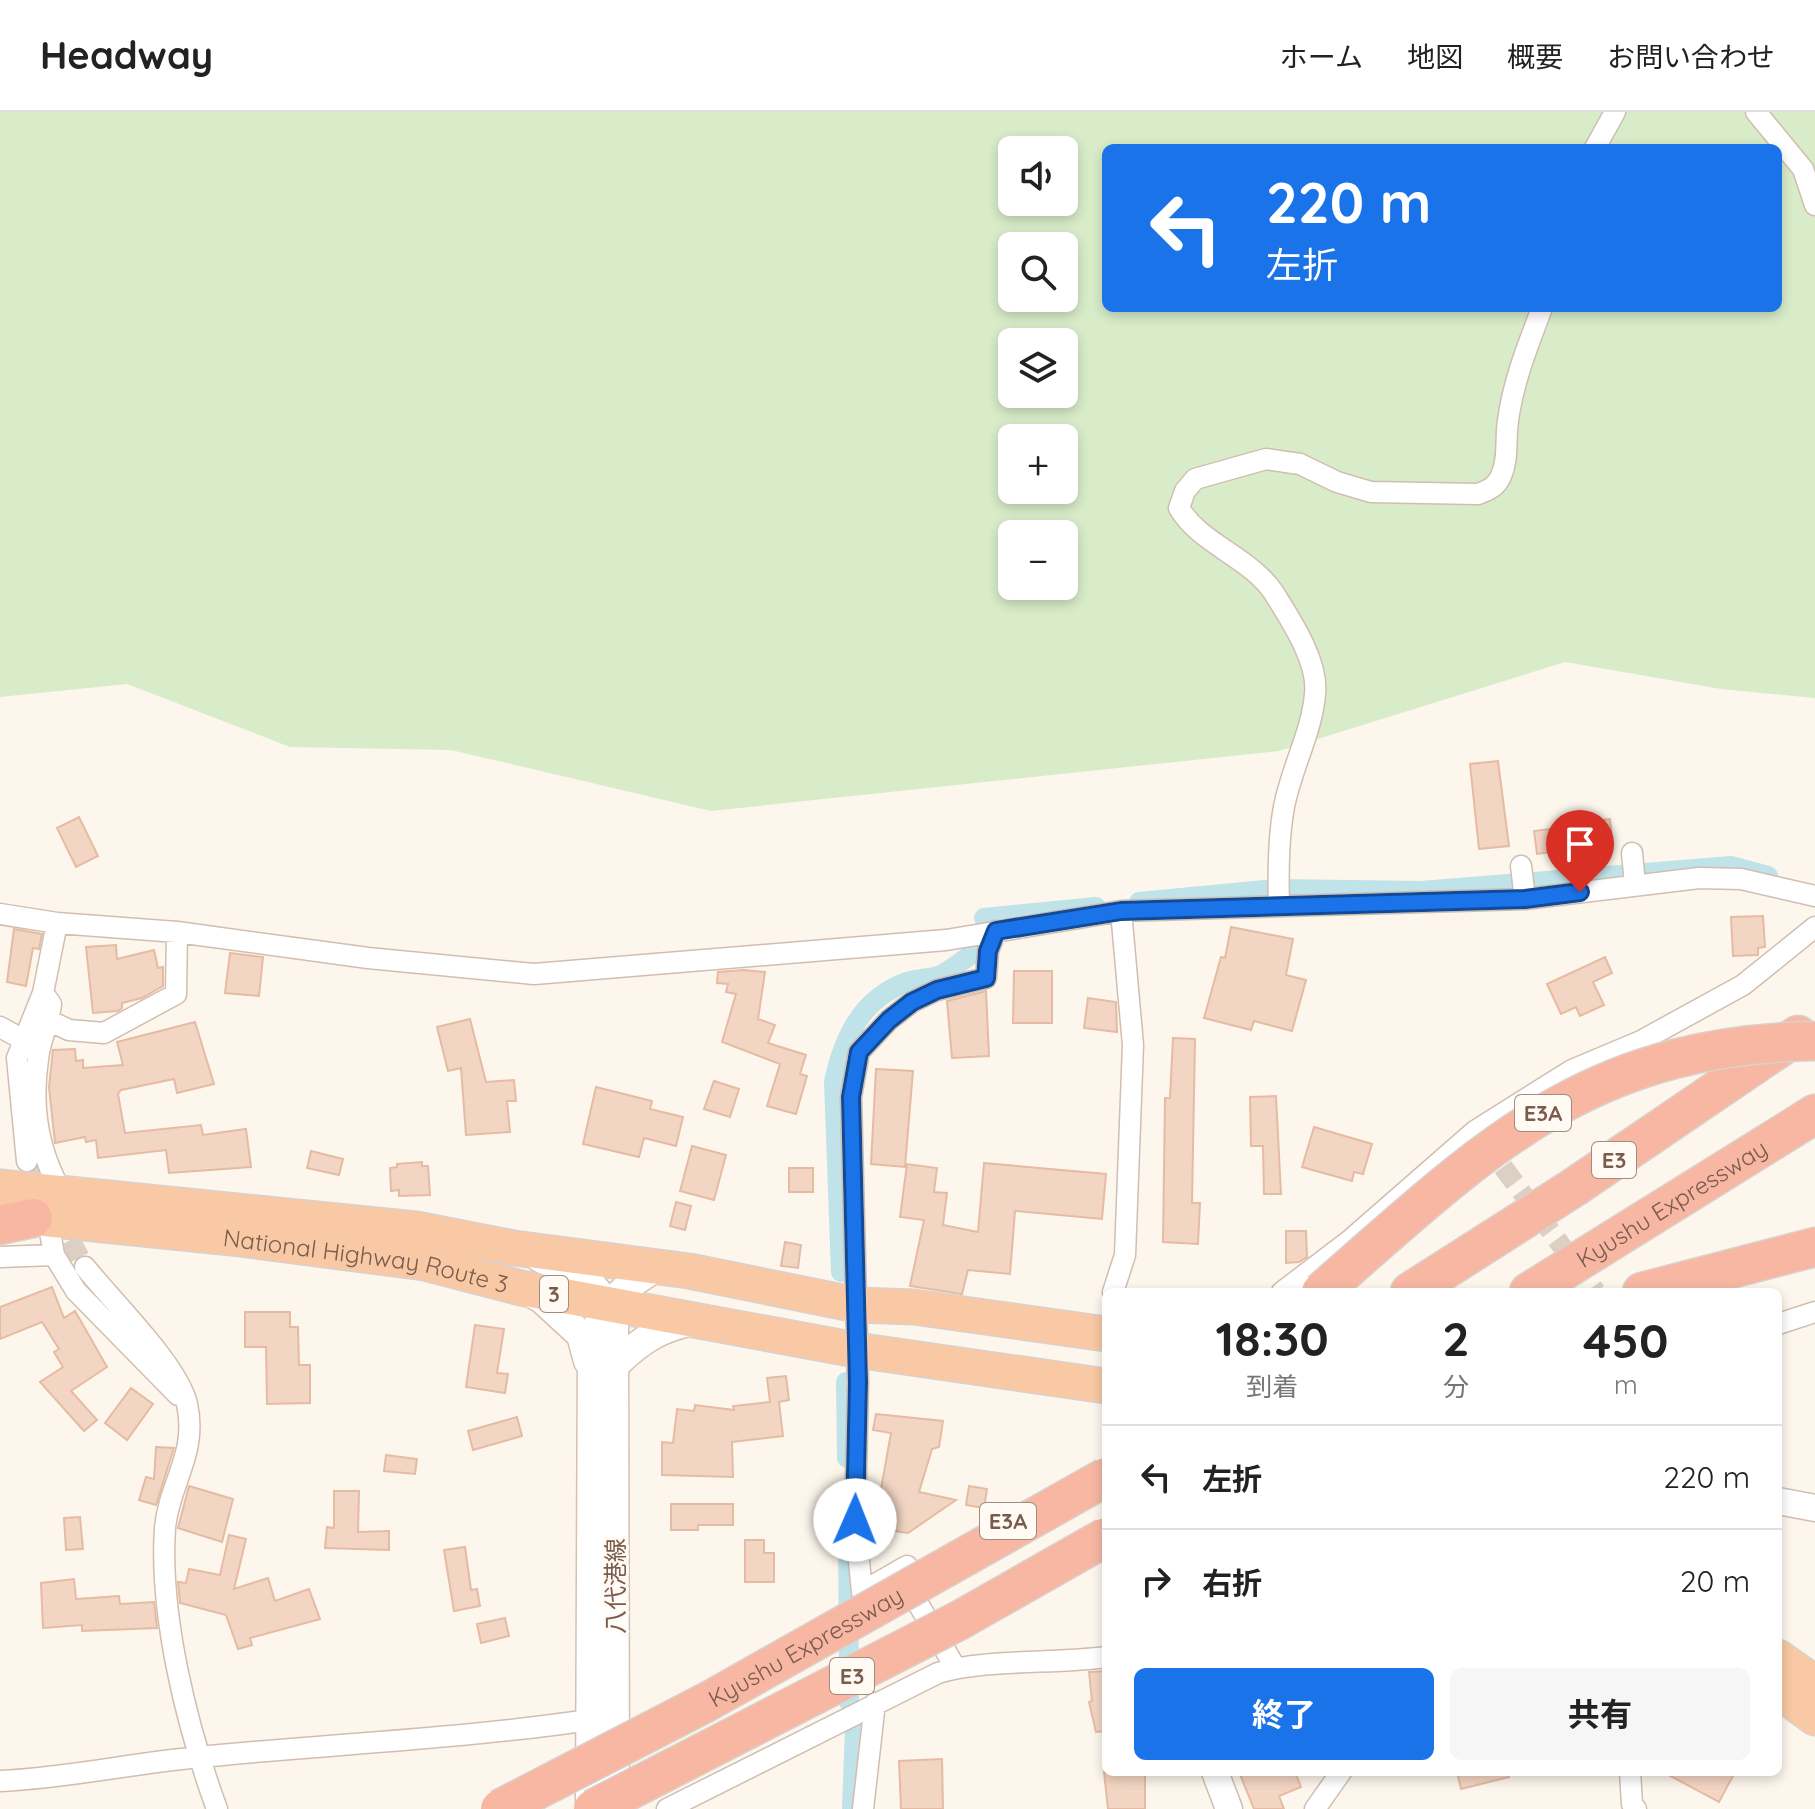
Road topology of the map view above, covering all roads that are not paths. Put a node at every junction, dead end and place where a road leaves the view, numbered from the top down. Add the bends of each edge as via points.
1 (1615, 112) edge
2 (1756, 112) edge
3 (1597, 144) edge
4 (1815, 205) edge
5 (1540, 312) edge
6 (1632, 853) dead end
7 (1521, 866) dead end
8 (1635, 884) junction
9 (1815, 896) edge
10 (1525, 899) junction
11 (1279, 905) junction
12 (1121, 911) junction
13 (0, 914) edge
14 (57, 923) junction
15 (1815, 927) edge
16 (996, 931) junction
17 (177, 932) junction
18 (43, 993) junction
19 (50, 1021) junction
20 (1815, 1024) edge
21 (0, 1027) edge
22 (22, 1039) junction
23 (1815, 1041) edge
24 (1815, 1114) edge
25 (27, 1161) tunnel mouth
26 (0, 1187) edge
27 (29, 1214) edge
28 (1815, 1247) edge
29 (514, 1248) junction
30 (54, 1255) junction
31 (0, 1257) edge
32 (659, 1266) junction
33 (85, 1267) tunnel mouth
34 (521, 1288) junction
35 (1114, 1288) edge
36 (1287, 1288) edge
37 (1326, 1288) edge
38 (1416, 1288) edge
39 (1535, 1288) edge
40 (1657, 1288) edge
41 (608, 1304) junction
42 (857, 1305) junction
43 (1815, 1312) edge
44 (699, 1320) junction
45 (1782, 1323) edge
46 (1102, 1327) edge
47 (856, 1350) junction
48 (603, 1364) junction
49 (1102, 1385) edge
50 (187, 1402) junction
51 (1102, 1457) edge
52 (1102, 1479) edge
53 (1782, 1502) edge
54 (1815, 1508) edge
55 (1102, 1539) edge
56 (1102, 1553) edge
57 (911, 1589) junction
58 (960, 1620) junction
59 (1102, 1658) edge
60 (1782, 1660) edge
61 (955, 1667) junction
62 (1815, 1683) edge
63 (1782, 1694) edge
64 (875, 1703) junction
65 (1815, 1718) edge
66 (589, 1720) junction
67 (198, 1757) junction
68 (1217, 1776) edge
69 (1338, 1776) edge
70 (1630, 1776) edge
71 (0, 1781) edge
72 (217, 1809) edge
73 (500, 1809) edge
74 (592, 1809) edge
75 (615, 1809) edge
76 (667, 1809) edge
77 (863, 1809) edge
78 (1229, 1809) edge
79 (1315, 1809) edge
80 (1636, 1809) edge

1 - 3 street
2 - 4 street via 1803,169
5 - 11 street via 1521,363 1501,478 1491,490 1371,492 1300,464 1266,459 1195,479 1185,491 1179,508 1187,522 1248,565 1272,591 1313,672 1316,694 1284,807
6 - 8 street
7 - 10 street
8 - 9 street via 1741,879
8 - 10 street
10 - 11 street
11 - 12 street
12 - 16 street
12 - 35 street via 1133,1045 1125,1255
13 - 14 street
14 - 17 street
14 - 18 street
15 - 36 street via 1743,985 1641,1041 1572,1070 1475,1131
16 - 17 street via 931,942 534,974
16 - 42 street via 986,978 912,1002 859,1052 851,1097
17 - 19 street via 176,994 104,1033 69,1030
18 - 19 street via 51,1004
18 - 22 street
19 - 27 street via 38,1056 34,1114 46,1164
20 - 38 highway, E3
21 - 22 street
22 - 25 street via 17,1058
23 - 37 highway, E3A, bridge via 1759,1042 1697,1052 1638,1068 1582,1092 1479,1155
24 - 39 highway, Kyushu Expressway
26 - 27 highway, National Highway Route 3 / 3
27 - 29 highway, National Highway Route 3 / 3 via 416,1229
27 - 30 street
27 - 34 highway, National Highway Route 3 / 3 via 425,1263
28 - 40 highway
29 - 32 highway, National Highway Route 3 / 3
29 - 41 main road via 592,1283
30 - 31 street
30 - 50 street via 76,1291
32 - 41 main road, 八代港線
32 - 42 highway, National Highway Route 3 / 3
33 - 50 street via 169,1368
34 - 41 highway, National Highway Route 3 / 3
34 - 48 main road, 八代港線 via 542,1299 581,1335
41 - 44 highway, National Highway Route 3 / 3
41 - 48 main road, 八代港線 via 592,1339
42 - 46 highway, National Highway Route 3 / 3
42 - 47 street
43 - 45 street
44 - 47 highway, National Highway Route 3 / 3
44 - 48 main road via 668,1326
47 - 49 highway, National Highway Route 3 / 3
47 - 61 street via 855,1520 862,1592 907,1566 916,1600
48 - 66 main road, 八代港線
48 - 75 main road, 八代港線
50 - 67 street via 190,1446 165,1524 164,1591
51 - 57 highway, E3A, bridge
52 - 57 highway, Kyushu Expressway / E3, bridge
53 - 54 street
55 - 58 highway, Kyushu Expressway / E3, bridge
56 - 58 highway, bridge
57 - 73 highway, Kyushu Expressway / E3, bridge
58 - 74 highway, Kyushu Expressway / E3, bridge
59 - 61 street
60 - 62 highway
61 - 64 street
63 - 65 highway
64 - 76 street
64 - 77 street
66 - 67 street
66 - 74 main road, 八代港線
67 - 71 street
67 - 72 street
68 - 78 street
69 - 79 street
70 - 80 street

